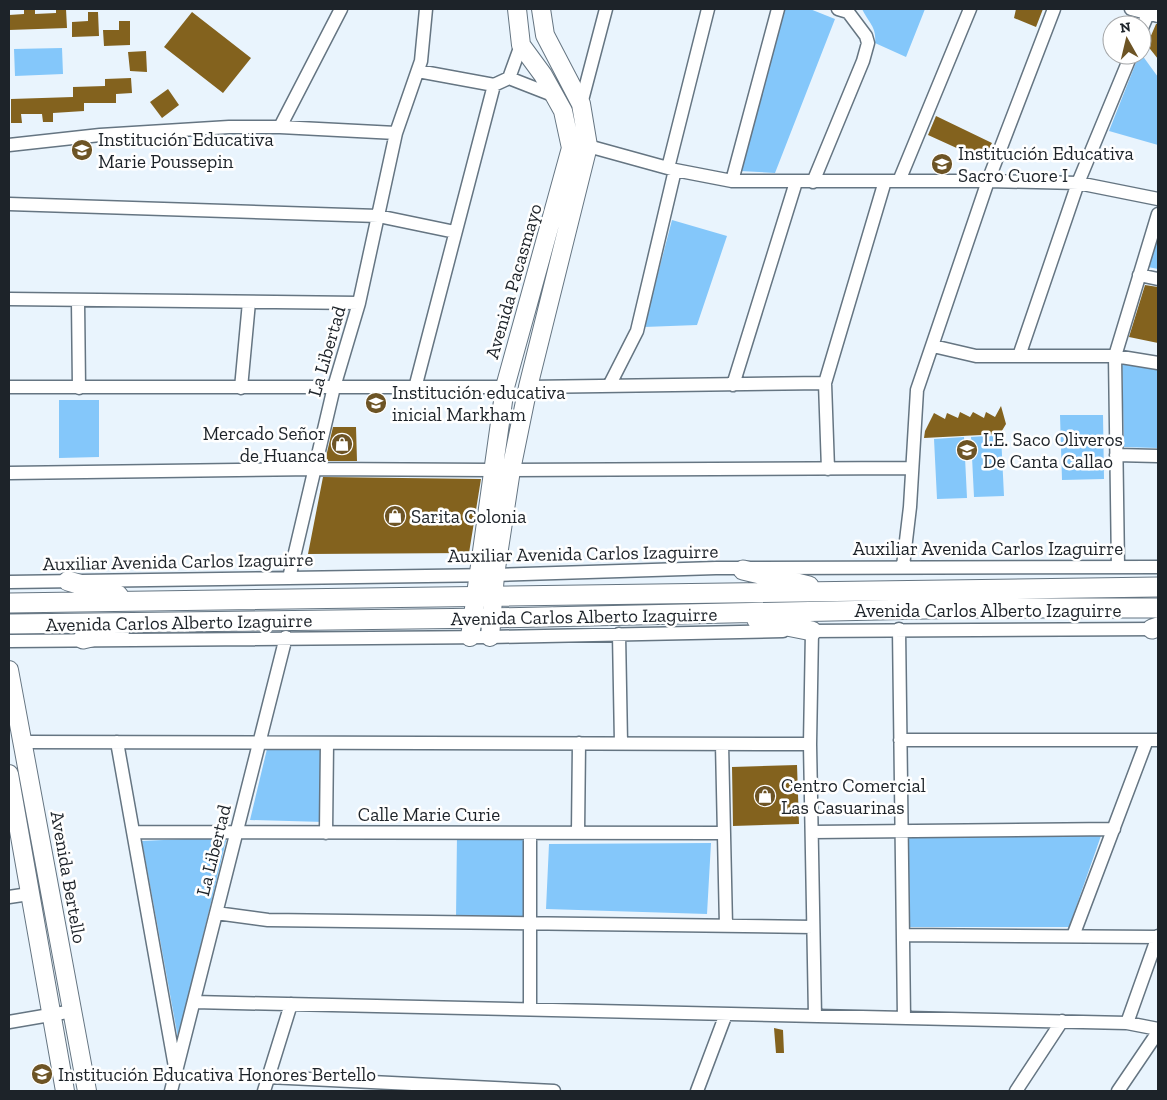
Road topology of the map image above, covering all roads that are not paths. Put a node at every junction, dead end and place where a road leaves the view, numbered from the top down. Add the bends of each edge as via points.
1 (341, 9) edge
2 (426, 9) edge
3 (517, 9) edge
4 (541, 9) edge
5 (606, 9) edge
6 (708, 9) edge
7 (778, 9) edge
8 (970, 9) edge
9 (1054, 9) edge
10 (1131, 9) edge
11 (845, 10) edge
12 (1153, 15) edge
13 (522, 45) junction
14 (1127, 65) edge
15 (418, 71) junction
16 (509, 78) junction
17 (494, 85) junction
18 (554, 96) junction
19 (581, 104) junction
20 (280, 126) junction
21 (396, 133) junction
22 (9, 145) edge
23 (588, 146) junction
24 (672, 169) junction
25 (732, 181) junction
26 (892, 181) junction
27 (988, 181) junction
28 (796, 182) junction
29 (813, 182) junction
30 (1078, 183) junction
31 (1158, 199) edge
32 (9, 204) edge
33 (564, 207) junction
34 (1158, 214) edge
35 (378, 216) junction
36 (455, 232) junction
37 (1139, 276) junction
38 (1158, 279) edge
39 (9, 299) edge
40 (78, 301) junction
41 (249, 302) junction
42 (359, 303) junction
43 (933, 346) junction
44 (1019, 356) junction
45 (1115, 356) junction
46 (1158, 364) edge
47 (824, 383) junction
48 (609, 386) junction
49 (734, 386) junction
50 (9, 387) edge
51 (334, 387) junction
52 (505, 387) junction
53 (528, 387) junction
54 (79, 388) junction
55 (241, 388) junction
56 (415, 388) junction
57 (1116, 455) junction
58 (1158, 456) edge
59 (912, 468) junction
60 (316, 469) junction
61 (828, 469) junction
62 (492, 470) junction
63 (511, 470) junction
64 (9, 473) edge
65 (903, 566) junction
66 (1118, 567) junction
67 (1158, 567) edge
68 (743, 570) junction
69 (477, 575) junction
70 (495, 575) junction
71 (289, 578) junction
72 (68, 581) junction
73 (9, 582) edge
74 (1158, 587) edge
75 (835, 592) junction
76 (483, 597) junction
77 (974, 600) junction
78 (138, 601) junction
79 (9, 603) edge
80 (1158, 608) edge
81 (719, 613) junction
82 (472, 618) junction
83 (149, 622) junction
84 (9, 624) edge
85 (490, 627) junction
86 (1156, 628) edge
87 (898, 629) junction
88 (812, 631) junction
89 (618, 634) junction
90 (286, 637) junction
91 (470, 637) junction
92 (83, 640) junction
93 (9, 641) edge
94 (9, 670) edge
95 (900, 740) junction
96 (1153, 740) edge
97 (23, 742) junction
98 (117, 742) junction
99 (259, 742) junction
100 (327, 743) junction
101 (579, 743) junction
102 (621, 743) junction
103 (722, 744) junction
104 (810, 744) junction
105 (9, 774) edge
106 (1114, 829) junction
107 (901, 831) junction
108 (133, 832) junction
109 (236, 832) junction
110 (812, 832) junction
111 (326, 833) junction
112 (530, 833) junction
113 (578, 833) junction
114 (724, 833) junction
115 (29, 894) junction
116 (9, 897) edge
117 (216, 913) junction
118 (530, 923) junction
119 (726, 926) junction
120 (814, 927) junction
121 (903, 935) junction
122 (1073, 936) junction
123 (1158, 940) edge
124 (194, 1002) junction
125 (291, 1004) junction
126 (530, 1009) junction
127 (72, 1011) junction
128 (51, 1014) junction
129 (726, 1014) junction
130 (815, 1016) junction
131 (904, 1018) junction
132 (9, 1022) edge
133 (1062, 1022) junction
134 (1127, 1023) junction
135 (1158, 1031) edge
136 (176, 1072) junction
137 (268, 1077) junction
138 (65, 1091) edge
139 (87, 1091) edge
140 (171, 1091) edge
141 (264, 1091) edge
142 (554, 1091) edge
143 (697, 1091) edge
144 (1016, 1091) edge
145 (1118, 1091) edge

1 - 20 street
2 - 15 street, La Libertad via 426,34
3 - 13 main road, Avenida Pacasmayo
4 - 19 main road, Avenida Pacasmayo via 546,35
5 - 19 street
6 - 24 street
7 - 25 street
8 - 26 street
9 - 27 street
10 - 12 street
11 - 29 street via 868,43
13 - 16 street
13 - 18 main road, Avenida Pacasmayo
14 - 30 street
15 - 17 street
15 - 21 street, La Libertad
16 - 17 street
16 - 18 street
17 - 36 street
18 - 33 main road, Avenida Pacasmayo via 563,111 571,148
19 - 23 main road, Avenida Pacasmayo
20 - 21 street
20 - 22 street via 100,135
21 - 35 street, La Libertad
23 - 24 street
23 - 33 main road, Avenida Pacasmayo
24 - 25 street
24 - 48 street via 637,332
25 - 28 street
26 - 27 street
26 - 29 street
26 - 47 street
27 - 30 street
27 - 43 street
28 - 29 street
28 - 49 street
30 - 31 street
30 - 44 street
32 - 35 street
33 - 52 main road, Avenida Pacasmayo
33 - 53 main road, Avenida Pacasmayo
34 - 37 street
35 - 36 street
35 - 42 street, La Libertad
36 - 56 street
37 - 38 street
37 - 45 street
39 - 40 street
40 - 41 street
40 - 54 street
41 - 42 street
41 - 55 street
42 - 51 street, La Libertad
43 - 44 street via 976,356
43 - 59 street via 917,390
44 - 45 street
45 - 46 street
45 - 57 street
47 - 49 street
47 - 61 street
48 - 49 street
48 - 53 street
50 - 54 street
51 - 55 street
51 - 56 street
51 - 60 street, La Libertad
52 - 56 street
52 - 62 main road, Avenida Pacasmayo
53 - 63 main road, Avenida Pacasmayo
54 - 55 street
57 - 58 street
57 - 66 street
59 - 61 street
59 - 65 street
60 - 62 street
60 - 64 street
60 - 71 street, La Libertad
61 - 63 street
62 - 69 main road, Avenida Pacasmayo
63 - 70 main road, Avenida Pacasmayo
65 - 66 street, Auxiliar Avenida Carlos Izaguirre
65 - 68 street, Auxiliar Avenida Carlos Izaguirre
66 - 67 street, Auxiliar Avenida Carlos Izaguirre
68 - 70 street, Auxiliar Avenida Carlos Izaguirre via 716,568
68 - 75 main road
69 - 70 street, Auxiliar Avenida Carlos Izaguirre
69 - 71 street, Auxiliar Avenida Carlos Izaguirre
69 - 76 main road, Avenida Pacasmayo
70 - 76 main road, Avenida Pacasmayo
71 - 72 street, Auxiliar Avenida Carlos Izaguirre
72 - 73 street, Auxiliar Avenida Carlos Izaguirre
72 - 78 main road
74 - 77 main road, Avenida Carlos Alberto Izaguirre
75 - 76 main road, Avenida Carlos Alberto Izaguirre
75 - 77 main road, Avenida Carlos Alberto Izaguirre
76 - 78 main road, Avenida Carlos Alberto Izaguirre
76 - 82 main road, Avenida Pacasmayo
76 - 85 main road, Avenida Pacasmayo
77 - 80 main road, Avenida Carlos Alberto Izaguirre
77 - 81 main road, Avenida Carlos Alberto Izaguirre
78 - 79 main road, Avenida Carlos Alberto Izaguirre
81 - 85 main road, Avenida Carlos Alberto Izaguirre
81 - 88 main road
82 - 83 main road, Avenida Carlos Alberto Izaguirre
82 - 85 main road, Avenida Carlos Alberto Izaguirre
82 - 91 main road, Avenida Pacasmayo
83 - 84 main road, Avenida Carlos Alberto Izaguirre
83 - 92 main road
85 - 89 street
85 - 91 street
86 - 87 street
87 - 88 street
87 - 95 street
88 - 89 street
88 - 104 street
89 - 102 street
90 - 91 street
90 - 92 street
90 - 99 street, La Libertad
92 - 93 street
94 - 97 main road, Avenida Bertello
95 - 96 street
95 - 107 street
96 - 106 street
97 - 98 street
97 - 127 main road, Avenida Bertello
98 - 99 street
98 - 108 street
99 - 100 street
99 - 109 street, La Libertad
100 - 101 street
100 - 111 street
101 - 102 street
101 - 113 street
102 - 103 street
103 - 104 street
103 - 114 street
104 - 110 street
105 - 115 main road
106 - 107 street
106 - 122 street
107 - 110 street
107 - 121 street
108 - 109 street, Calle Marie Curie
108 - 136 street
109 - 111 street, Calle Marie Curie
109 - 117 street, La Libertad
110 - 120 street
111 - 112 street, Calle Marie Curie
112 - 113 street, Calle Marie Curie
112 - 118 street
113 - 114 street, Calle Marie Curie
114 - 119 street
115 - 116 street
115 - 128 main road
117 - 118 street via 268,920
117 - 124 street, La Libertad
118 - 119 street
118 - 126 street
119 - 120 street
120 - 130 street
121 - 122 street
121 - 131 street
122 - 123 street
123 - 134 street
124 - 125 street
124 - 136 street, La Libertad
125 - 126 street
125 - 137 street
126 - 129 street
127 - 128 street
127 - 139 main road, Avenida Bertello
128 - 132 street
128 - 138 main road
129 - 130 street
129 - 143 street
130 - 131 street
131 - 133 street
133 - 134 street
133 - 144 street
134 - 135 street
135 - 145 street
136 - 140 street, La Libertad
137 - 141 street
137 - 142 street

